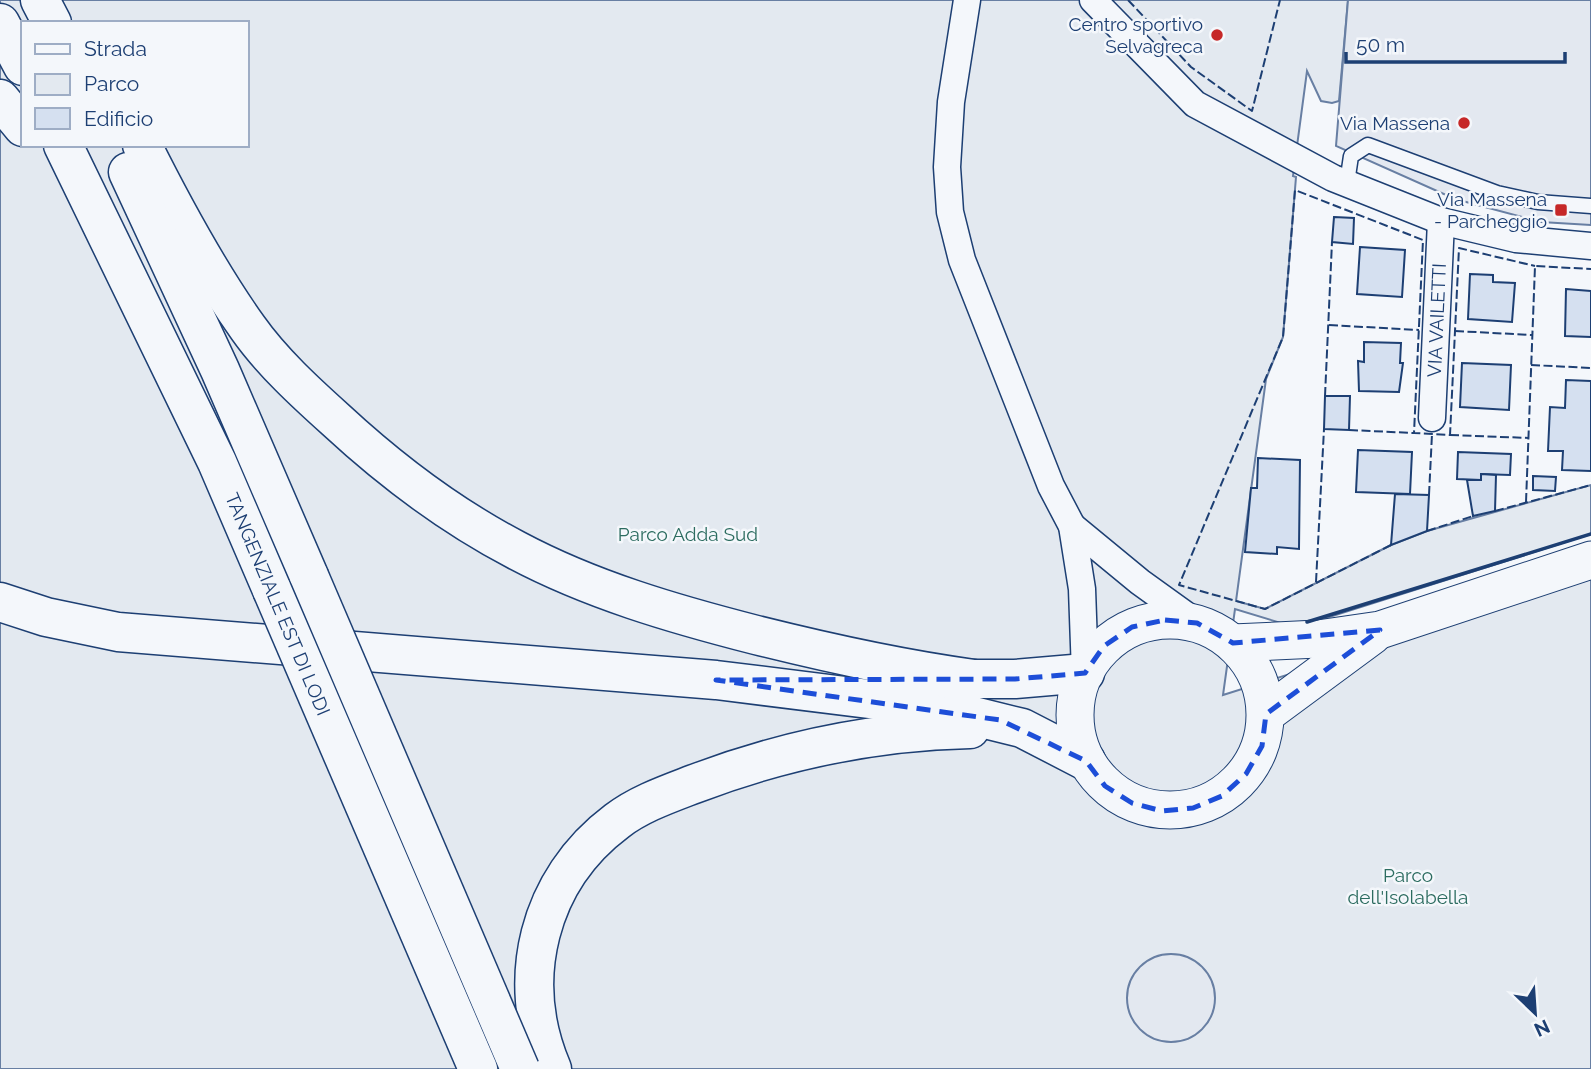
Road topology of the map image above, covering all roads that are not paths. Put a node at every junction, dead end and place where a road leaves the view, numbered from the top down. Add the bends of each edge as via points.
1 (40, 0) edge
2 (68, 0) edge
3 (967, 0) edge
4 (1093, 0) edge
5 (51, 21) edge
6 (79, 21) edge
7 (0, 23) edge
8 (21, 62) edge
9 (0, 99) edge
10 (21, 125) edge
11 (35, 147) edge
12 (64, 147) edge
13 (116, 147) edge
14 (143, 147) edge
15 (1340, 180) junction
16 (1591, 206) edge
17 (1441, 221) junction
18 (1591, 246) edge
19 (191, 409) junction
20 (1432, 418) dead end
21 (1072, 526) junction
22 (1591, 560) edge
23 (0, 602) edge
24 (1197, 623) junction
25 (1380, 630) junction
26 (1233, 643) junction
27 (1085, 673) junction
28 (974, 679) junction
29 (716, 680) junction
30 (1266, 714) junction
31 (1022, 728) junction
32 (1086, 761) junction
33 (478, 1069) edge
34 (520, 1069) edge
35 (552, 1069) edge

1 - 5 highway
2 - 6 highway
3 - 21 street via 951,102 950,212 962,260 1051,486
4 - 15 street via 1195,104
7 - 8 highway
9 - 10 highway
11 - 19 highway via 140,357
12 - 19 highway, TANGENZIALE EST DI LODI
13 - 34 highway, TANGENZIALE EST DI LODI, bridge via 220,370
14 - 28 highway via 249,330 310,396 378,459 451,510 517,551 634,600 831,653
15 - 16 lane via 1351,156 1368,145 1507,196
15 - 17 street
17 - 18 street via 1516,239
17 - 20 street, VIA VAILETTI
19 - 33 highway, TANGENZIALE EST DI LODI, bridge
21 - 24 street
21 - 27 street via 1082,589
22 - 25 street
23 - 29 highway via 118,632
24 - 26 street
24 - 27 street via 1164,620 1132,628 1104,646
25 - 26 street via 1318,639
25 - 30 street
26 - 30 street via 1251,663 1262,687
27 - 28 highway
27 - 32 street via 1076,702 1076,732
28 - 29 highway
29 - 31 highway via 941,708
30 - 32 street via 1262,746 1246,774 1222,796 1193,808 1162,811 1132,803 1105,786
31 - 32 highway
31 - 35 highway via 934,730 787,754 663,795 618,820 583,852 547,915 533,969 533,999

